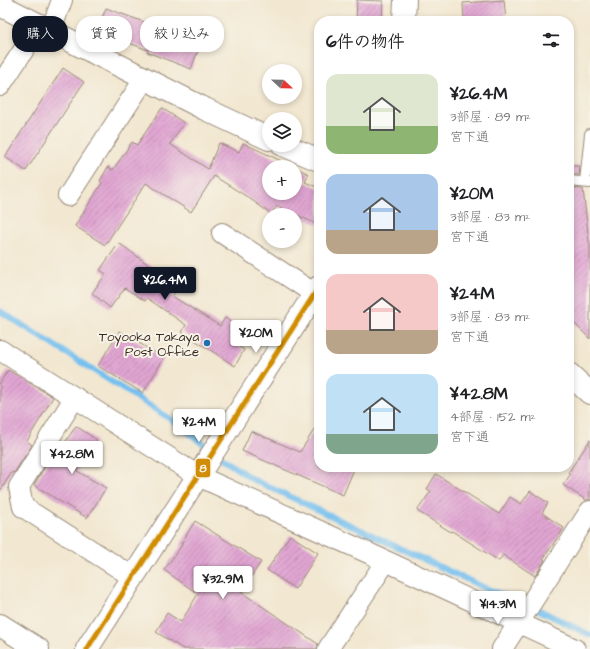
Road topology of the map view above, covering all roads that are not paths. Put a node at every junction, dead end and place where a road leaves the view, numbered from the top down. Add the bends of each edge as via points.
1 (62, 0) edge
2 (405, 0) edge
3 (0, 5) edge
4 (22, 16) edge
5 (53, 16) edge
6 (404, 16) edge
7 (68, 39) edge
8 (27, 52) edge
9 (145, 78) junction
10 (0, 86) edge
11 (590, 134) edge
12 (262, 136) edge
13 (300, 152) edge
14 (314, 158) edge
15 (574, 182) edge
16 (587, 183) edge
17 (68, 196) dead end
18 (222, 234) dead end
19 (314, 289) edge
20 (314, 296) edge
21 (0, 350) edge
22 (574, 379) edge
23 (590, 393) edge
24 (75, 397) junction
25 (202, 470) junction
26 (590, 511) edge
27 (386, 561) junction
28 (133, 577) junction
29 (520, 621) junction
30 (0, 625) edge
31 (38, 649) edge
32 (87, 649) edge
33 (328, 649) edge
34 (502, 649) edge
35 (575, 649) edge

1 - 5 street
2 - 6 main road
3 - 4 main road
7 - 9 main road
8 - 10 street
9 - 12 main road
9 - 17 street
11 - 16 lane
13 - 14 main road
15 - 16 lane
18 - 19 street
20 - 25 main road
21 - 24 street
22 - 23 main road
24 - 25 street
24 - 28 street via 19,487 23,507
25 - 27 street
25 - 28 main road
26 - 29 street
27 - 29 street
27 - 33 street
28 - 32 main road
29 - 34 street
29 - 35 street
30 - 31 main road

